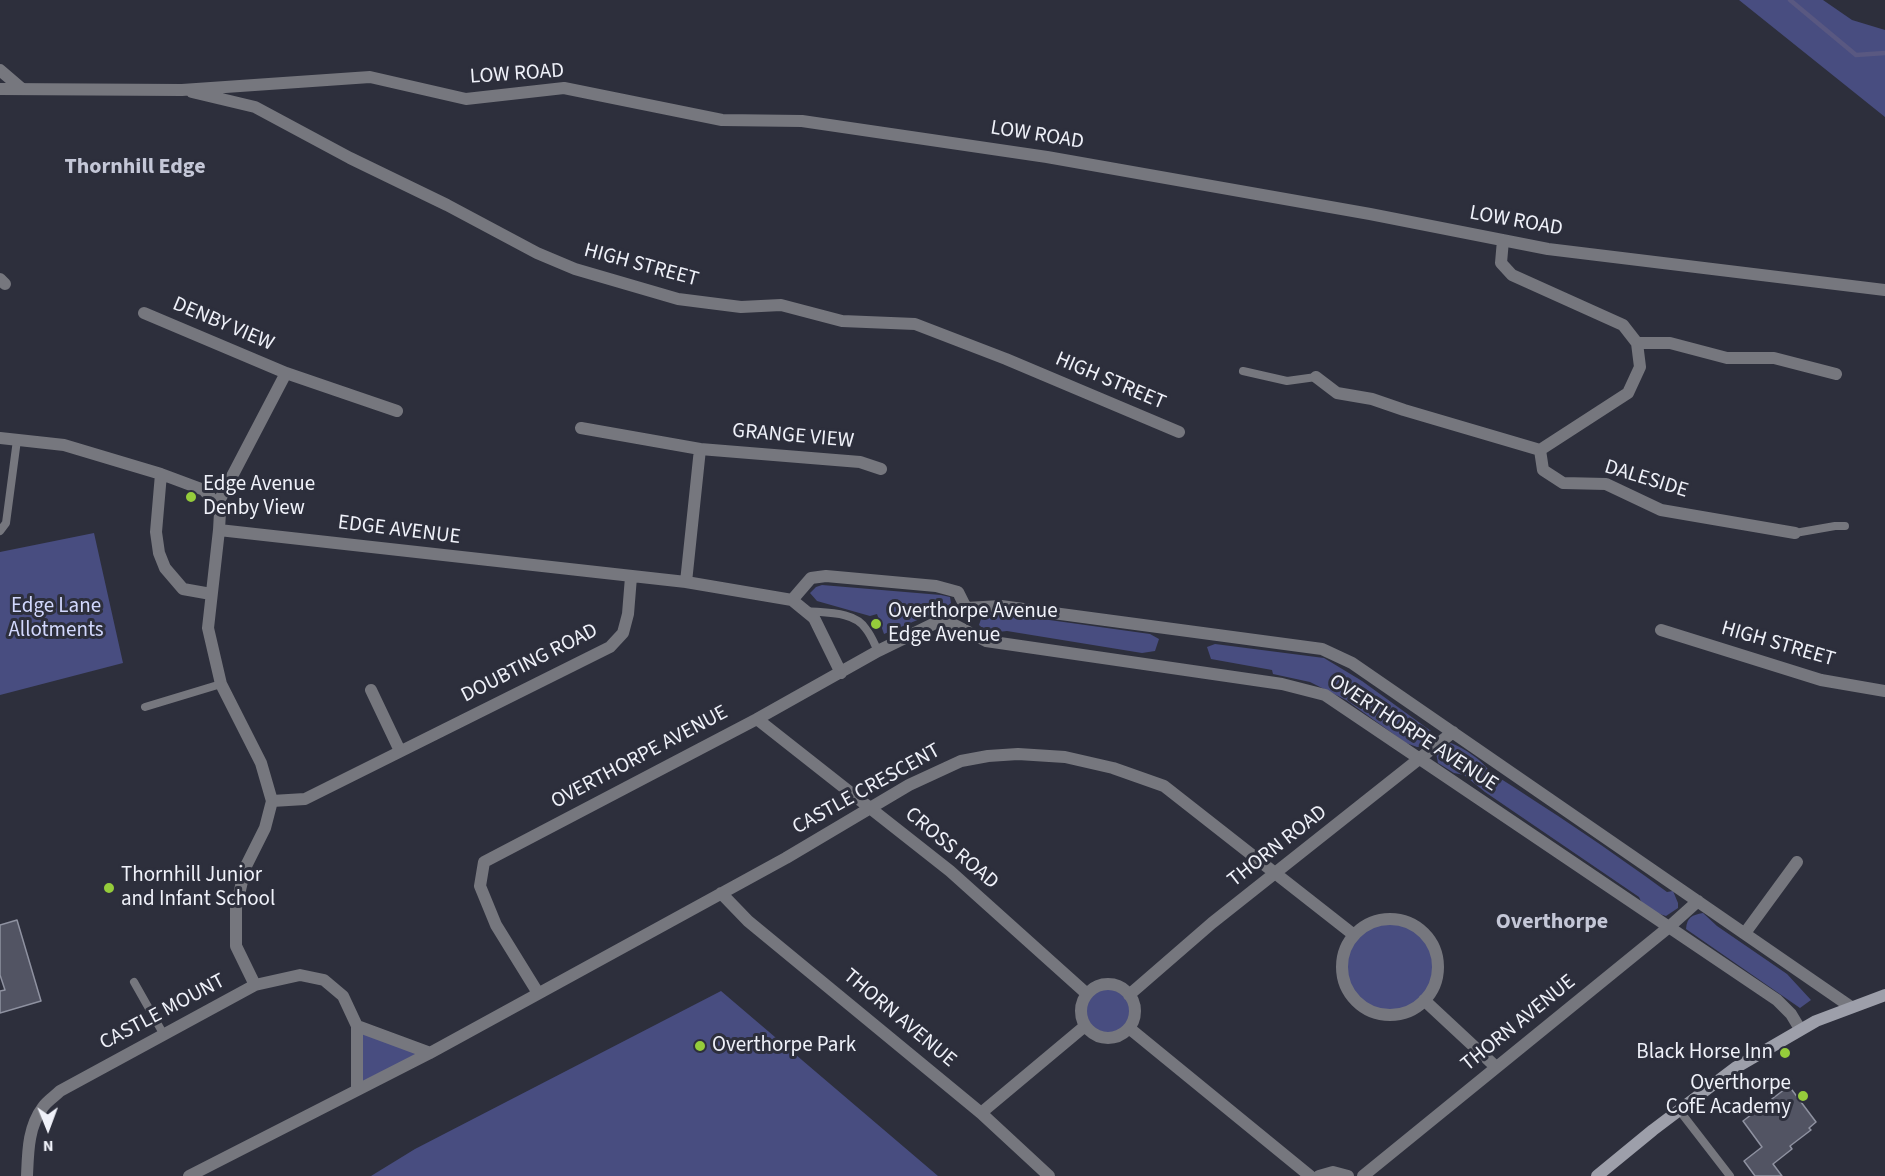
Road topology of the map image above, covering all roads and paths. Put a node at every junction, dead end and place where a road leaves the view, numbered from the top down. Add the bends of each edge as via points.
1 (0, 70) edge
2 (21, 88) junction
3 (0, 89) edge
4 (182, 90) junction
5 (1503, 240) junction
6 (1885, 290) edge
7 (144, 314) dead end
8 (1637, 343) junction
9 (1243, 371) dead end
10 (286, 373) junction
11 (1836, 374) dead end
12 (1316, 377) joint
13 (397, 411) dead end
14 (581, 428) dead end
15 (1179, 432) dead end
16 (0, 438) edge
17 (17, 440) junction
18 (700, 449) junction
19 (1540, 450) junction
20 (881, 470) dead end
21 (161, 474) junction
22 (217, 505) junction
23 (1845, 526) dead end
24 (219, 530) junction
25 (0, 531) edge
26 (1795, 533) joint
27 (631, 577) junction
28 (686, 582) junction
29 (212, 594) junction
30 (792, 600) junction
31 (966, 608) junction
32 (806, 611) junction
33 (942, 619) junction
34 (1661, 630) dead end
35 (878, 651) junction
36 (841, 673) junction
37 (221, 684) junction
38 (371, 690) dead end
39 (1885, 691) edge
40 (145, 706) dead end
41 (757, 719) junction
42 (1453, 732) junction
43 (400, 751) junction
44 (1420, 759) junction
45 (272, 801) junction
46 (870, 807) junction
47 (1797, 862) dead end
48 (1276, 873) junction
49 (722, 893) junction
50 (1698, 901) junction
51 (1669, 927) junction
52 (1745, 933) junction
53 (1354, 935) junction
54 (134, 982) dead end
55 (255, 985) junction
56 (538, 993) junction
57 (1087, 993) junction
58 (1129, 995) junction
59 (1885, 995) edge
60 (1424, 1000) junction
61 (1851, 1007) junction
62 (357, 1026) junction
63 (1085, 1026) junction
64 (1129, 1028) junction
65 (1800, 1029) junction
66 (164, 1035) junction
67 (430, 1053) junction
68 (1496, 1067) junction
69 (357, 1089) junction
70 (1679, 1110) junction
71 (981, 1113) junction
72 (27, 1176) edge
73 (189, 1176) edge
74 (1049, 1176) edge
75 (1310, 1176) edge
76 (1318, 1176) edge
77 (1348, 1176) edge
78 (1363, 1176) edge
79 (1597, 1176) edge
80 (1730, 1176) edge

1 - 2 street
2 - 3 street
2 - 4 street
4 - 5 street, LOW ROAD via 370,77 466,99 564,88 722,120 802,121 1047,157
4 - 15 street, HIGH STREET via 255,107 575,269 678,299 741,307 781,305 842,321 915,324
5 - 6 street, LOW ROAD via 1548,249
5 - 8 street via 1502,263 1512,275 1623,325
7 - 10 street, DENBY VIEW
8 - 11 street via 1670,344 1727,358 1774,358
8 - 19 street via 1640,367 1628,393
9 - 12 lane via 1287,381
10 - 13 street, DENBY VIEW
10 - 22 street, DENBY VIEW
12 - 19 street via 1338,393 1372,399
14 - 18 street, GRANGE VIEW
16 - 17 street
17 - 21 street via 64,445
17 - 25 lane via 6,523
18 - 20 street, GRANGE VIEW via 860,462
18 - 28 street, GRANGE VIEW
19 - 26 street, DALESIDE via 1543,470 1563,483 1606,484 1661,510
21 - 22 street via 204,490
21 - 29 street via 156,532 165,568 183,589
22 - 24 street
23 - 26 lane
24 - 27 street, EDGE AVENUE
24 - 29 street
27 - 28 street, EDGE AVENUE
27 - 43 street, DOUBTING ROAD via 623,633 610,647
28 - 30 street, EDGE AVENUE
29 - 37 street via 208,628
30 - 31 street via 812,578 826,576 936,586 958,592
30 - 32 street, EDGE AVENUE
31 - 33 street, OVERTHORPE AVENUE
31 - 42 street, OVERTHORPE AVENUE via 1001,606 1322,649 1352,663
32 - 35 lane via 839,614 865,626
32 - 36 street, EDGE AVENUE via 814,618
33 - 35 street, OVERTHORPE AVENUE
33 - 44 street, OVERTHORPE AVENUE via 986,641 1282,684 1324,695
34 - 39 street, HIGH STREET via 1821,680
35 - 36 street, OVERTHORPE AVENUE
36 - 41 street, OVERTHORPE AVENUE
37 - 40 lane
37 - 45 street via 261,763
38 - 43 street
41 - 46 street, CROSS ROAD
41 - 56 street, OVERTHORPE AVENUE via 484,862 480,886 496,925
42 - 44 street, THORN ROAD
42 - 50 street, OVERTHORPE AVENUE
43 - 45 street, DOUBTING ROAD via 305,799
44 - 48 street, THORN ROAD
44 - 51 street, OVERTHORPE AVENUE
45 - 55 street via 265,828 245,868 236,908 236,946
46 - 48 street, CASTLE CRESCENT via 961,761 1018,754 1065,757 1164,786
46 - 49 street, CASTLE CRESCENT
46 - 57 street, CROSS ROAD via 950,871
47 - 52 street
48 - 53 street, CASTLE CRESCENT
48 - 58 street, THORN ROAD
49 - 56 street, CASTLE CRESCENT
49 - 71 street, THORN AVENUE via 748,921
50 - 51 street, THORN AVENUE
50 - 52 street, OVERTHORPE AVENUE
51 - 65 street, OVERTHORPE AVENUE via 1777,1000
51 - 68 street, THORN AVENUE
52 - 61 street, OVERTHORPE AVENUE
53 - 60 street via 1345,951 1342,970 1355,1000 1367,1009 1389,1014 1408,1011
53 - 60 street via 1373,922 1389,919 1405,921 1423,932 1434,948 1438,964 1432,990
54 - 66 lane
55 - 62 street, CASTLE MOUNT via 300,975 324,980 343,996
55 - 66 street, CASTLE MOUNT
56 - 67 street, CASTLE CRESCENT
57 - 58 street via 1108,985
57 - 63 street via 1081,1010
58 - 64 street via 1134,1009
59 - 61 street
60 - 68 street
61 - 65 street
62 - 67 street
62 - 69 street, CASTLE MOUNT
63 - 64 street via 1105,1038
63 - 71 street
64 - 75 street
65 - 70 street via 1735,1068
66 - 72 street, CASTLE MOUNT via 60,1091 43,1107 29,1142
67 - 69 street
68 - 78 street, THORN AVENUE
69 - 73 street
70 - 79 street
70 - 80 lane
71 - 74 street, THORN AVENUE
76 - 77 street via 1333,1172

